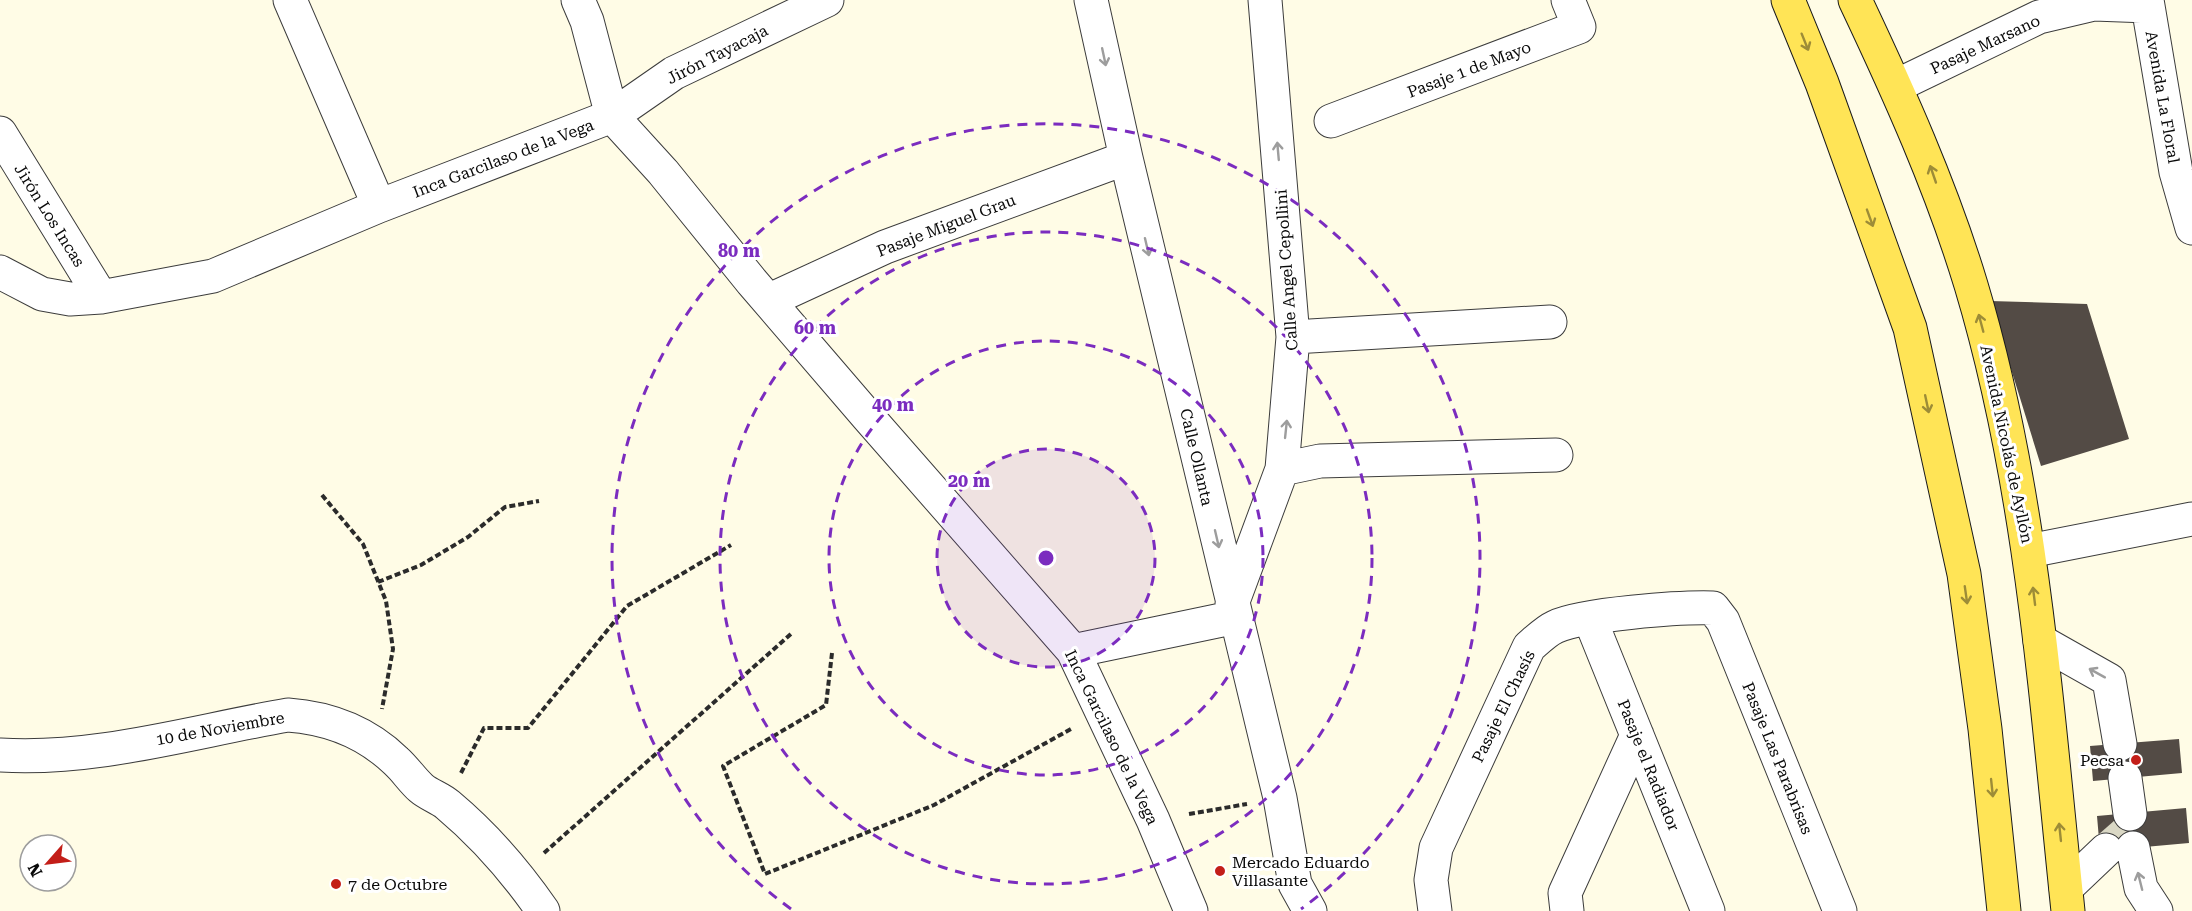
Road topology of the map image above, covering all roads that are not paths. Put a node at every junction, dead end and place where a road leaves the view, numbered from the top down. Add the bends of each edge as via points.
1 (290, 0) edge
2 (578, 0) edge
3 (827, 0) edge
4 (1091, 0) edge
5 (1265, 0) edge
6 (1568, 0) edge
7 (1788, 0) edge
8 (1855, 0) edge
9 (2148, 3) edge
10 (1896, 86) junction
11 (612, 116) junction
12 (1331, 121) dead end
13 (0, 134) edge
14 (1126, 158) junction
15 (379, 206) junction
16 (2192, 228) edge
17 (0, 272) edge
18 (101, 297) junction
19 (770, 300) junction
20 (1550, 322) dead end
21 (1293, 338) junction
22 (1556, 455) dead end
23 (1282, 469) junction
24 (2192, 519) edge
25 (2028, 550) junction
26 (1713, 608) joint
27 (1234, 610) junction
28 (1590, 619) junction
29 (2040, 642) junction
30 (1073, 651) junction
31 (1637, 735) junction
32 (2120, 744) dead end
33 (0, 755) edge
34 (2125, 778) dead end
35 (2130, 814) dead end
36 (2067, 900) edge
37 (1298, 902) edge
38 (543, 911) edge
39 (1191, 911) edge
40 (1436, 911) edge
41 (1567, 911) edge
42 (1708, 911) edge
43 (1840, 911) edge
44 (2004, 911) edge
45 (2156, 911) edge

1 - 15 street
2 - 11 street
3 - 11 street, Jirón Tayacaja via 674,73
4 -> 14 street, Calle Ollanta
21 -> 5 street, Calle Angel Cepollini
6 - 12 street, Pasaje 1 de Mayo via 1579,27
7 -> 44 main road via 1910,328 1964,574
8 - 10 main road, Avenida Nicolás de Ayllón
9 - 10 street, Pasaje Marsano via 2094,4 2039,17
9 - 16 street, Avenida La Floral via 2176,172
25 -> 10 main road, Avenida Nicolás de Ayllón via 2000,396 1971,285 1931,166
11 - 15 street, Inca Garcilaso de la Vega
11 - 19 street, Inca Garcilaso de la Vega
13 - 18 street, Jirón Los Incas
14 - 19 street, Pasaje Miguel Grau via 885,247
14 -> 27 street, Calle Ollanta
15 - 18 street, Inca Garcilaso de la Vega via 213,276
17 - 18 street, Inca Garcilaso de la Vega via 42,294 70,299
19 - 30 street, Inca Garcilaso de la Vega
20 - 21 street
23 -> 21 street, Calle Angel Cepollini
22 - 23 street via 1320,461
23 - 27 street, Calle Angel Cepollini
24 - 25 street
29 -> 25 main road, Avenida Nicolás de Ayllón
26 - 28 street, Pasaje El Chasís via 1689,607
26 - 43 street, Pasaje Las Parabrisas via 1723,621
27 - 30 street
27 - 37 street, Calle Ollanta via 1280,798
28 - 31 street, Pasaje el Radiador
28 - 40 street, Pasaje El Chasís via 1555,627 1529,647 1436,848 1431,880
32 -> 29 street via 2109,680
36 -> 29 main road, Avenida Nicolás de Ayllón
30 - 39 street, Inca Garcilaso de la Vega via 1153,820
31 - 41 street via 1565,893
31 - 42 street, Pasaje el Radiador
33 - 38 street, 10 de Noviembre via 84,751 288,714 316,717 369,739 422,789 446,803 519,876
34 - 35 street
45 -> 36 street via 2120,849

